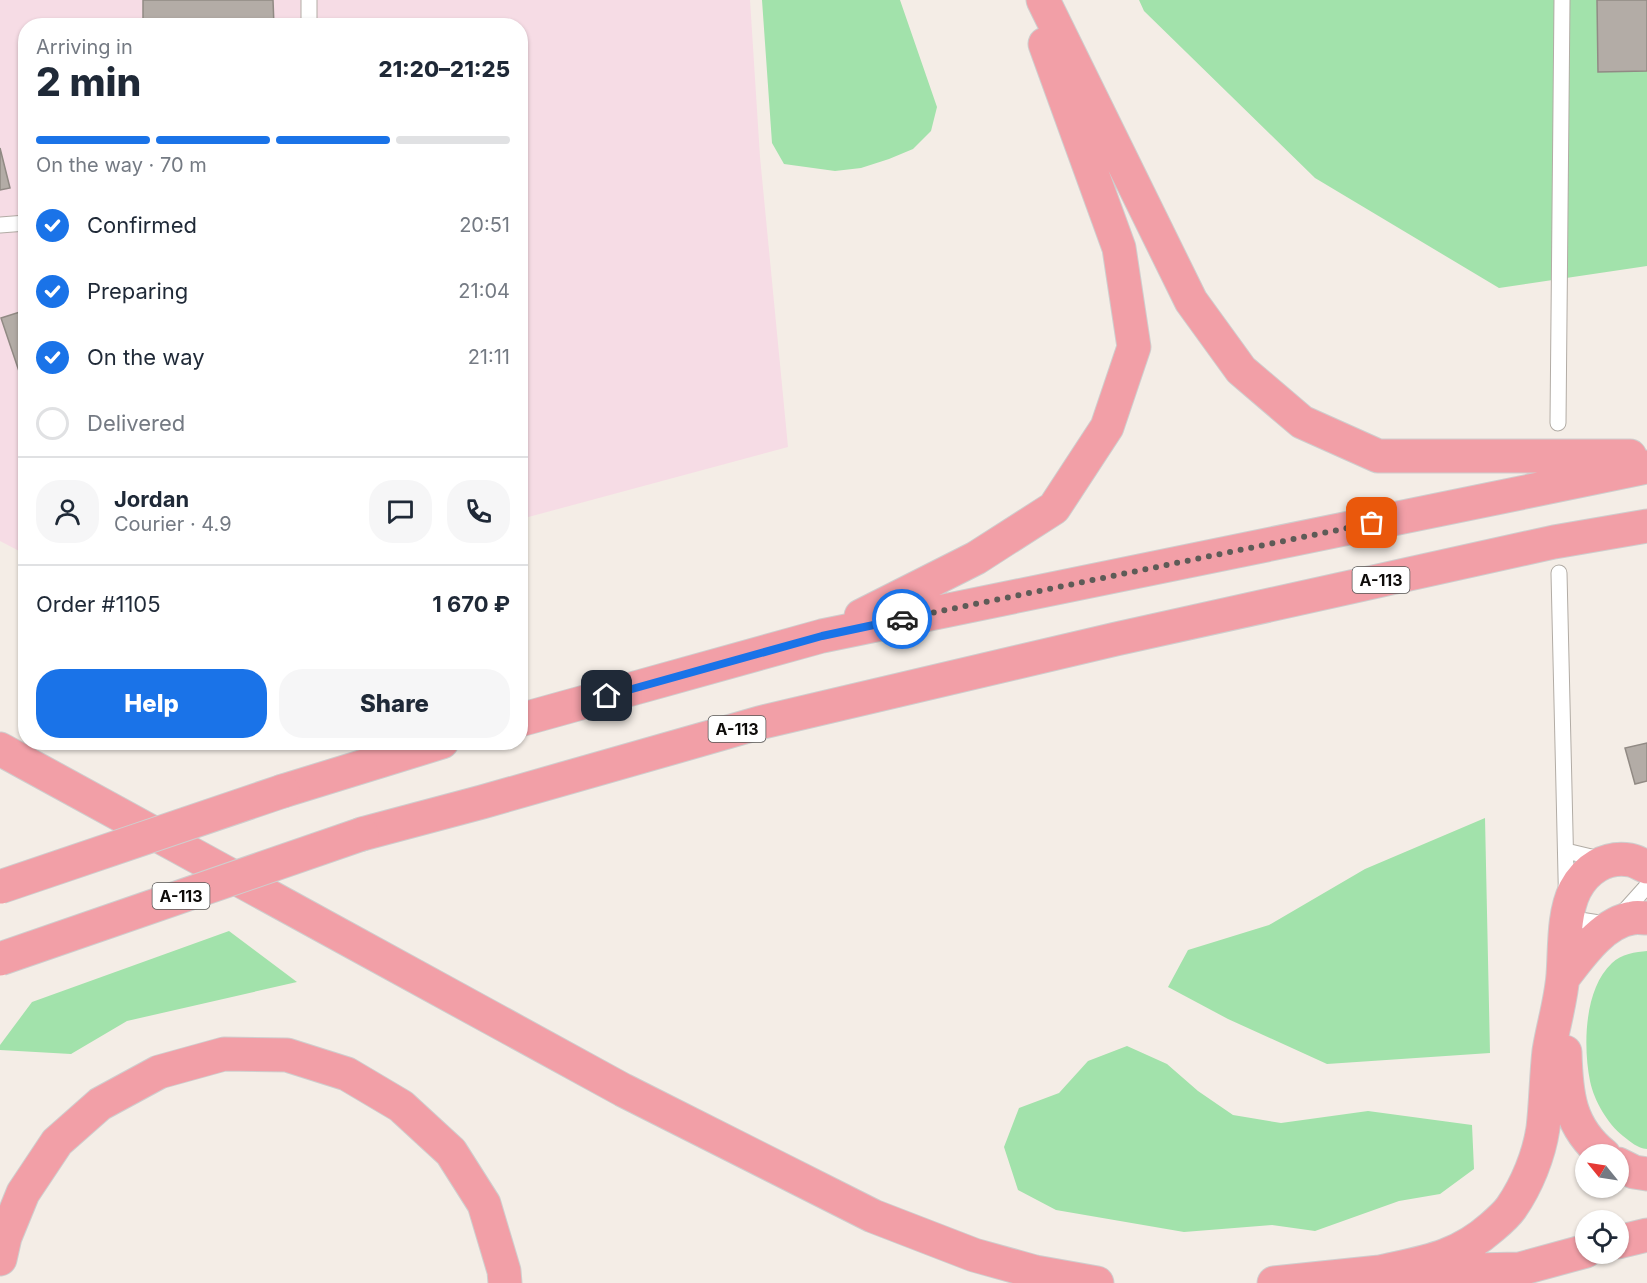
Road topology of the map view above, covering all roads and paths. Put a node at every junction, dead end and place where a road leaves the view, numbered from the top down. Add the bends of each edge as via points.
1 (309, 0) edge
2 (1029, 0) edge
3 (1043, 0) edge
4 (1562, 0) edge
5 (309, 18) edge
6 (18, 224) edge
7 (0, 225) edge
8 (1558, 423) dead end
9 (1647, 456) edge
10 (1647, 467) edge
11 (1647, 526) edge
12 (1559, 573) dead end
13 (822, 636) junction
14 (528, 718) edge
15 (0, 749) edge
16 (416, 750) edge
17 (1566, 851) junction
18 (1606, 860) junction
19 (1647, 867) edge
20 (1647, 886) edge
21 (0, 887) edge
22 (1567, 918) junction
23 (1647, 918) edge
24 (1612, 925) junction
25 (0, 959) edge
26 (1562, 989) junction
27 (1591, 1144) edge
28 (1629, 1170) edge
29 (1647, 1174) edge
30 (1647, 1235) edge
31 (1629, 1239) edge
32 (1575, 1254) edge
33 (0, 1259) edge
34 (1520, 1269) junction
35 (1380, 1272) junction
36 (505, 1283) edge
37 (1097, 1283) edge
38 (1274, 1283) edge
39 (1467, 1283) edge

1 - 5 lane
2 - 13 highway via 1119,248 1134,347 1107,427 1054,508 976,558
3 - 9 highway via 1191,301 1241,370 1302,422 1378,456
4 - 8 lane
6 - 7 lane
10 - 13 highway
11 - 25 highway, А-113, bridge via 1554,542 1116,639 759,723 362,834
12 - 17 lane
13 - 14 highway
15 - 37 highway via 613,1084 873,1216 974,1255 1035,1272
16 - 21 highway, bridge
17 - 18 lane
17 - 22 lane
18 - 19 highway via 1630,860
18 - 22 highway via 1588,871 1579,884
20 - 24 lane
22 - 24 lane
22 - 26 highway
23 - 24 highway
24 - 26 highway via 1588,946
26 - 27 highway via 1569,1102
26 - 35 highway via 1549,1051 1542,1130 1534,1162 1511,1209 1473,1242 1453,1253
28 - 29 highway
30 - 31 highway
32 - 34 highway
33 - 36 highway via 23,1193 57,1142 100,1104 159,1072 225,1054 287,1055 347,1074 401,1106 451,1152 484,1204
34 - 35 highway
34 - 39 highway
35 - 38 highway

